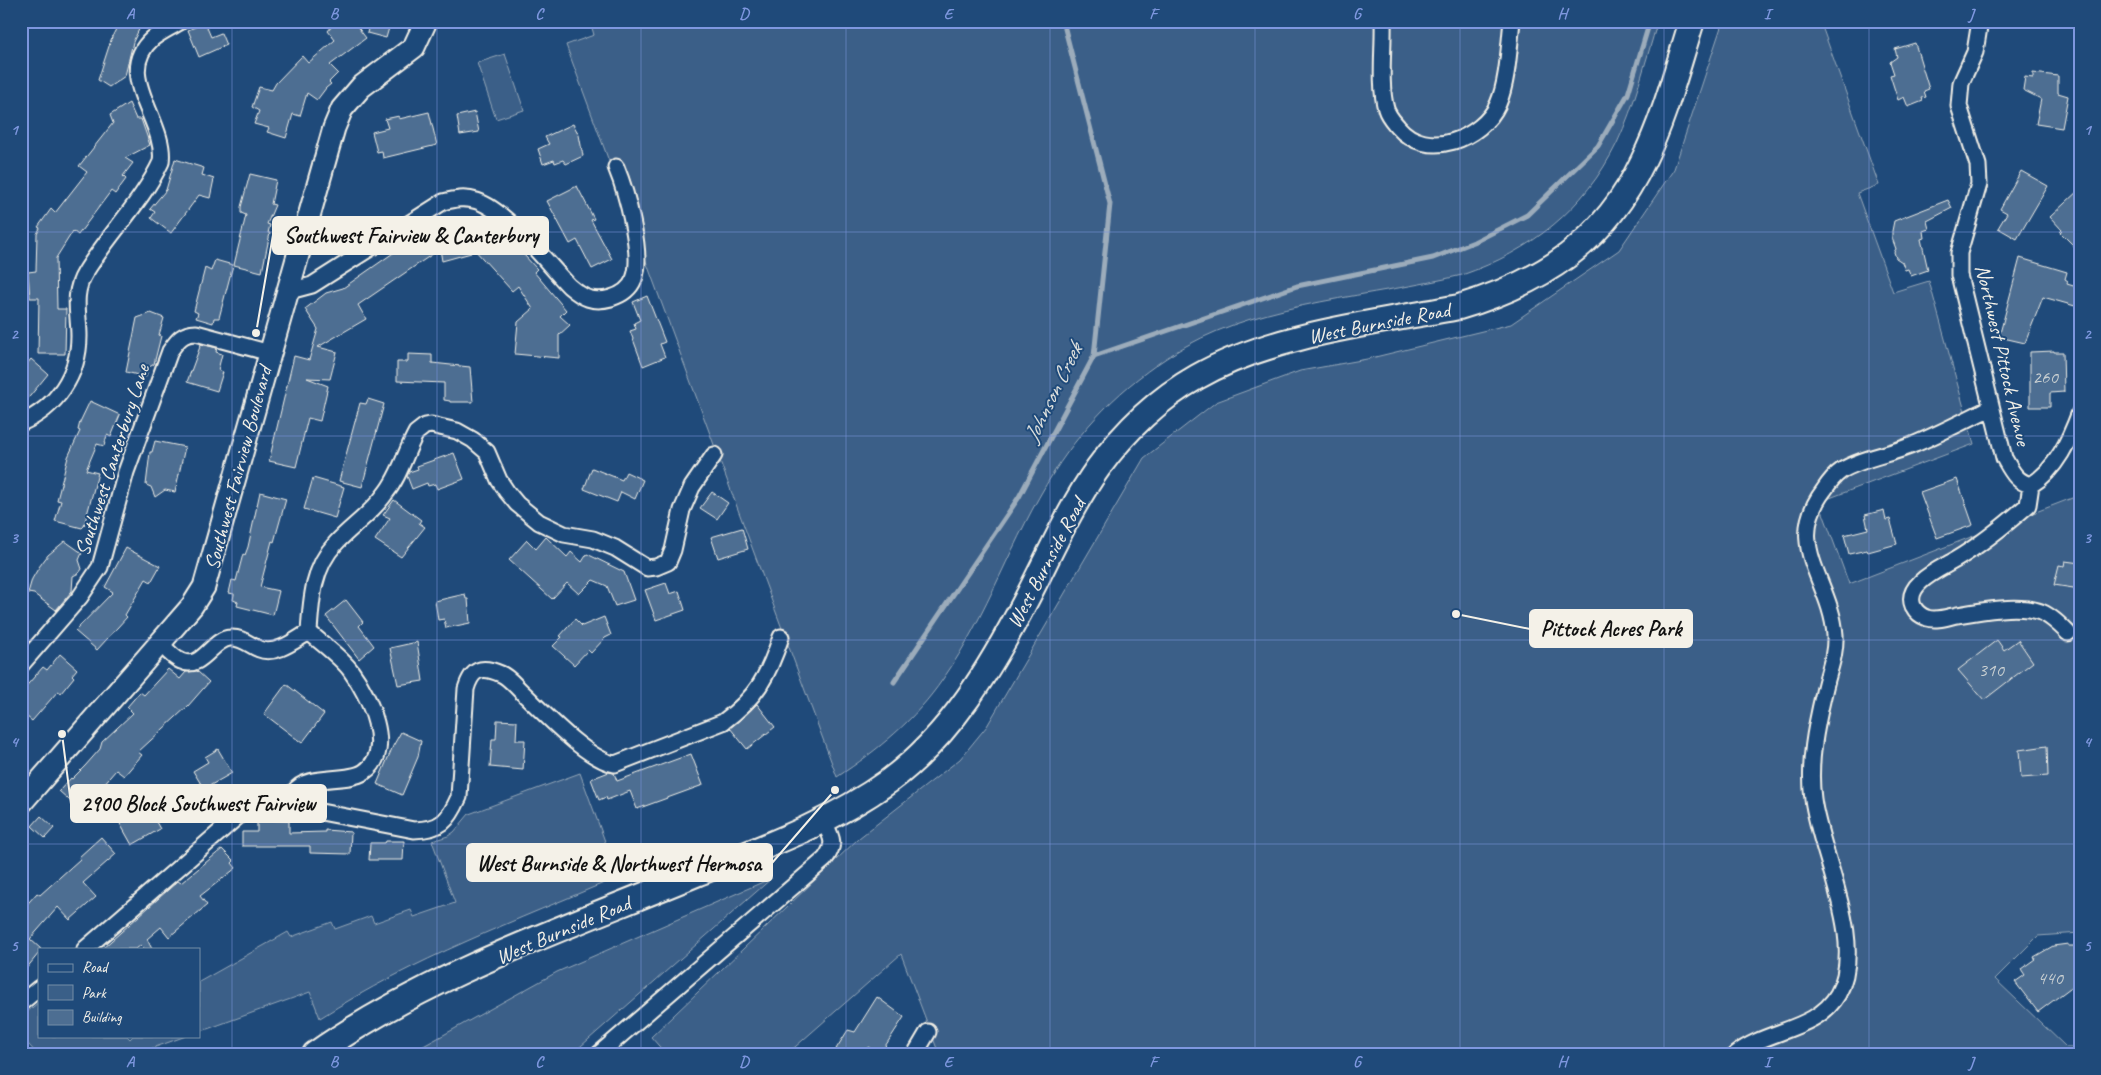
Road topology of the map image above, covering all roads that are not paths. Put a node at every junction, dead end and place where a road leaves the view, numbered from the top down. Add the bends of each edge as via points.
1 (182, 21) edge
2 (426, 21) edge
3 (1383, 21) edge
4 (1512, 21) edge
5 (1692, 21) edge
6 (1980, 21) edge
7 (616, 167) dead end
8 (290, 288) junction
9 (270, 353) junction
10 (1990, 408) junction
11 (2080, 412) edge
12 (21, 423) edge
13 (714, 455) dead end
14 (2031, 485) junction
15 (309, 632) junction
16 (2068, 633) dead end
17 (781, 637) dead end
18 (160, 643) junction
19 (21, 665) edge
20 (21, 803) edge
21 (290, 806) junction
22 (823, 820) junction
23 (86, 948) edge
24 (38, 989) edge
25 (21, 1003) edge
26 (928, 1032) dead end
27 (315, 1054) edge
28 (599, 1054) edge
29 (915, 1054) edge
30 (1736, 1054) edge

1 - 12 street via 151,40 141,53 137,70 140,88 161,143 161,162 84,274 76,316 78,350 70,377 61,393 44,410
2 - 8 street, Southwest Fairview Boulevard via 414,47 361,87 342,109 323,162
3 - 4 street via 1385,108 1402,133 1414,141 1437,145 1471,133 1488,119 1498,104
5 - 22 main road, West Burnside Road via 1644,160 1625,194 1598,230 1552,268 1502,293 1459,307 1268,347 1196,377 1176,391 1129,430 1086,485 1005,640 973,693 953,718 889,780
6 - 10 street, Northwest Pittock Avenue via 1975,52 1961,83 1959,106 1978,165 1979,184 1959,253 1959,275
7 - 8 street via 636,240 636,266 632,284 615,297 602,301 581,296 503,216 489,206 456,198 443,202 312,284
8 - 9 street, Southwest Fairview Boulevard
9 - 18 street, Southwest Fairview Boulevard via 208,577 198,598
9 - 19 street, Southwest Canterbury Lane via 196,333 178,340 170,352 126,472 100,567 80,597
10 - 14 street, Northwest Pittock Avenue via 2004,458 2013,475 2023,484
10 - 30 street via 1914,445 1841,471 1812,510 1806,528 1807,547 1835,633 1835,655 1816,731 1811,770 1812,798 1844,923 1845,973 1837,996 1823,1012 1794,1028 1757,1040
11 - 14 street via 2055,463 2044,478
13 - 15 street via 692,487 682,510 668,562 647,568 615,548 593,539 564,534 539,522 507,492 487,452 478,443 457,431 425,426 416,433 384,497 336,542 323,560 314,588
14 - 16 street via 2028,505 1976,547 1928,576 1914,589 1911,600 1916,611 1926,618 2002,610 2041,612
15 - 18 street via 269,651 229,638 202,658 186,663 179,661
15 - 21 street via 351,670 366,696 380,741 375,758 364,772 348,778 308,782 296,790
17 - 21 street via 772,666 753,696 738,711 723,722 615,764 594,756 503,674 489,669 479,670 470,676 466,689 459,797 452,813 430,830 414,830
18 - 20 street, Southwest Fairview Boulevard
21 - 23 street via 263,804 244,811
22 - 27 main road, West Burnside Road via 449,978 341,1035
22 - 28 street via 832,842 825,859
24 - 25 street
26 - 29 street

